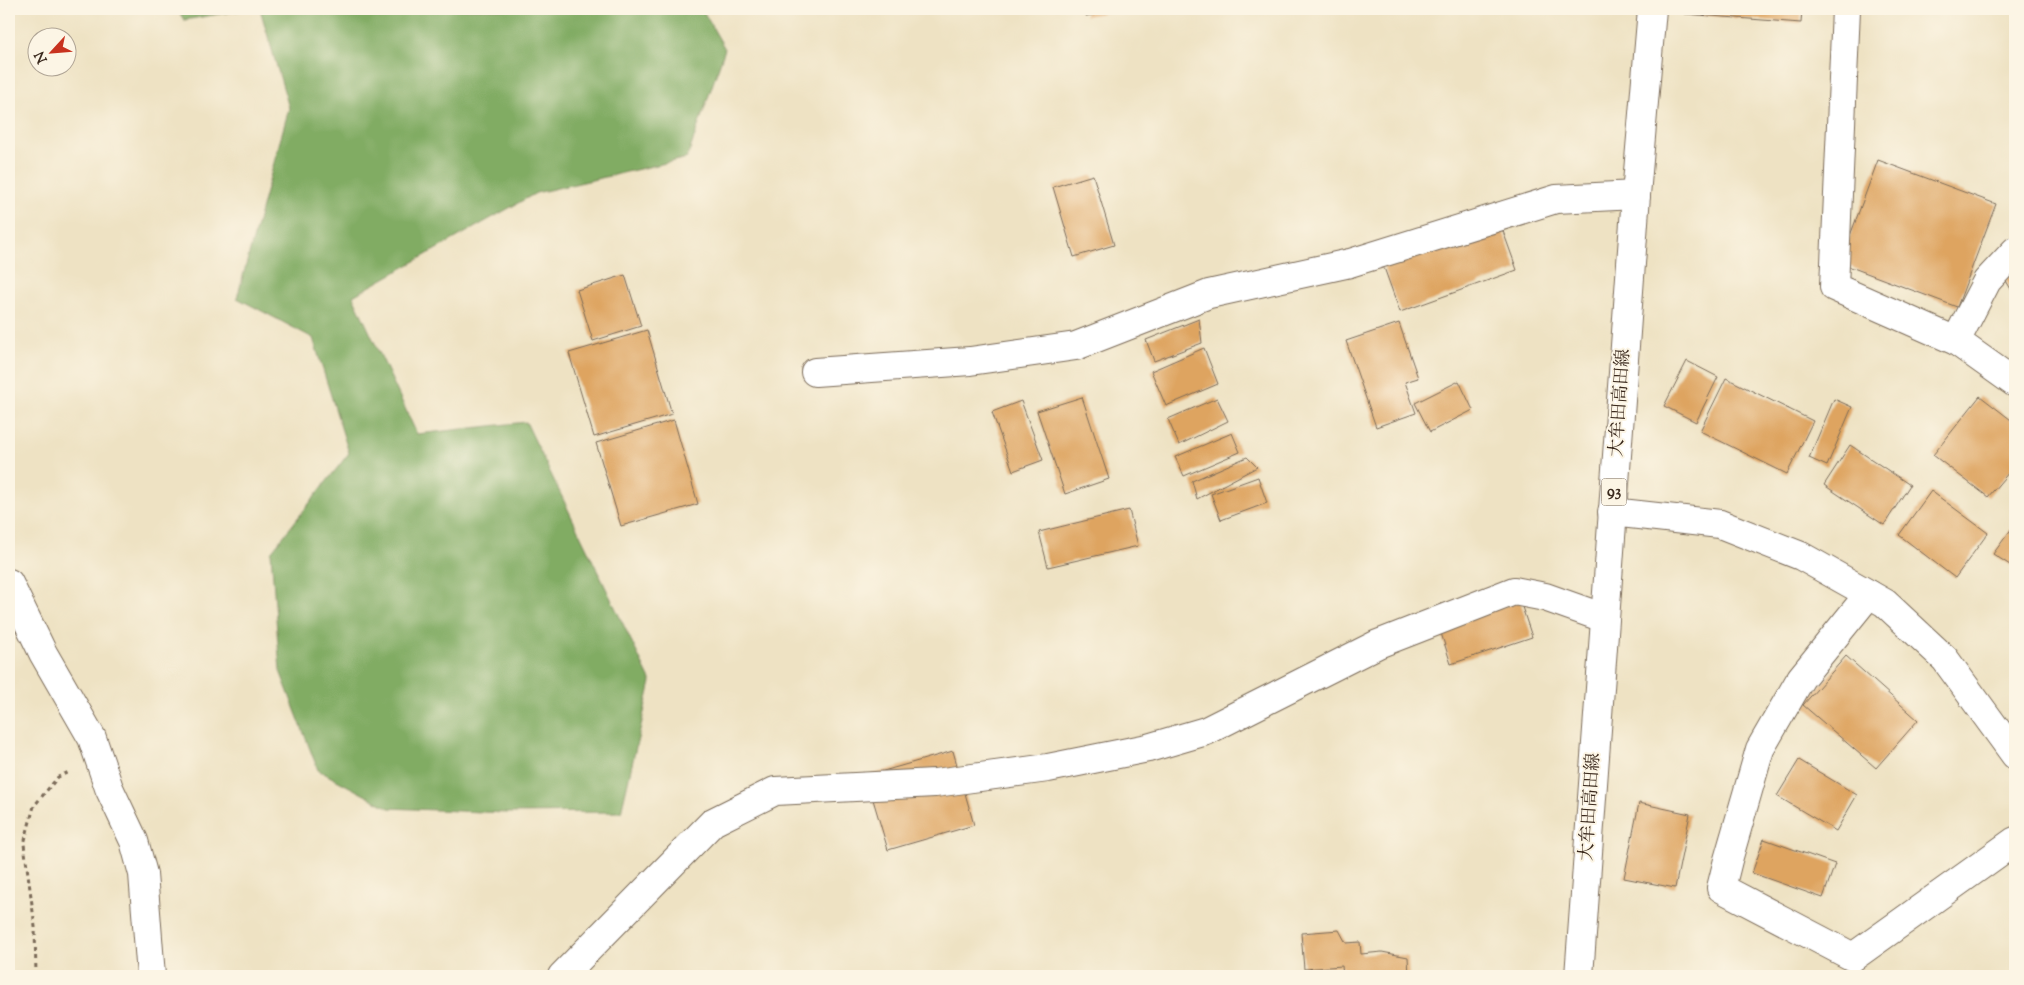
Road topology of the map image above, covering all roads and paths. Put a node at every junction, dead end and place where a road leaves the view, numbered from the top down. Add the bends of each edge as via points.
1 (1652, 9) edge
2 (1846, 9) edge
3 (1636, 195) junction
4 (2015, 251) edge
5 (1956, 341) junction
6 (815, 372) dead end
7 (2015, 383) edge
8 (1612, 512) junction
9 (9, 584) edge
10 (1868, 594) junction
11 (1604, 618) junction
12 (2015, 755) edge
13 (99, 760) junction
14 (2015, 841) edge
15 (36, 976) edge
16 (151, 976) edge
17 (562, 976) edge
18 (1579, 976) edge

1 - 3 street, 大牟田高田線 / 93
2 - 5 street via 1834,287
3 - 6 street via 1556,199 1350,263 1209,294 1076,346 970,361
3 - 8 street, 大牟田高田線 / 93
4 - 5 street via 1987,281
5 - 7 street
8 - 10 street via 1720,524 1801,556
8 - 11 street, 大牟田高田線 / 93
9 - 13 street via 43,653 92,738
10 - 12 street via 1885,603 1944,659
10 - 14 street via 1801,678 1760,749 1721,888 1853,957
11 - 17 street via 1545,597 1514,591 1378,644 1206,731 1148,748 1048,768 935,783 775,792 713,822
11 - 18 street, 大牟田高田線 / 93
13 - 15 path via 58,777 34,806 24,844 35,927
13 - 16 street via 108,788 134,841 143,874

